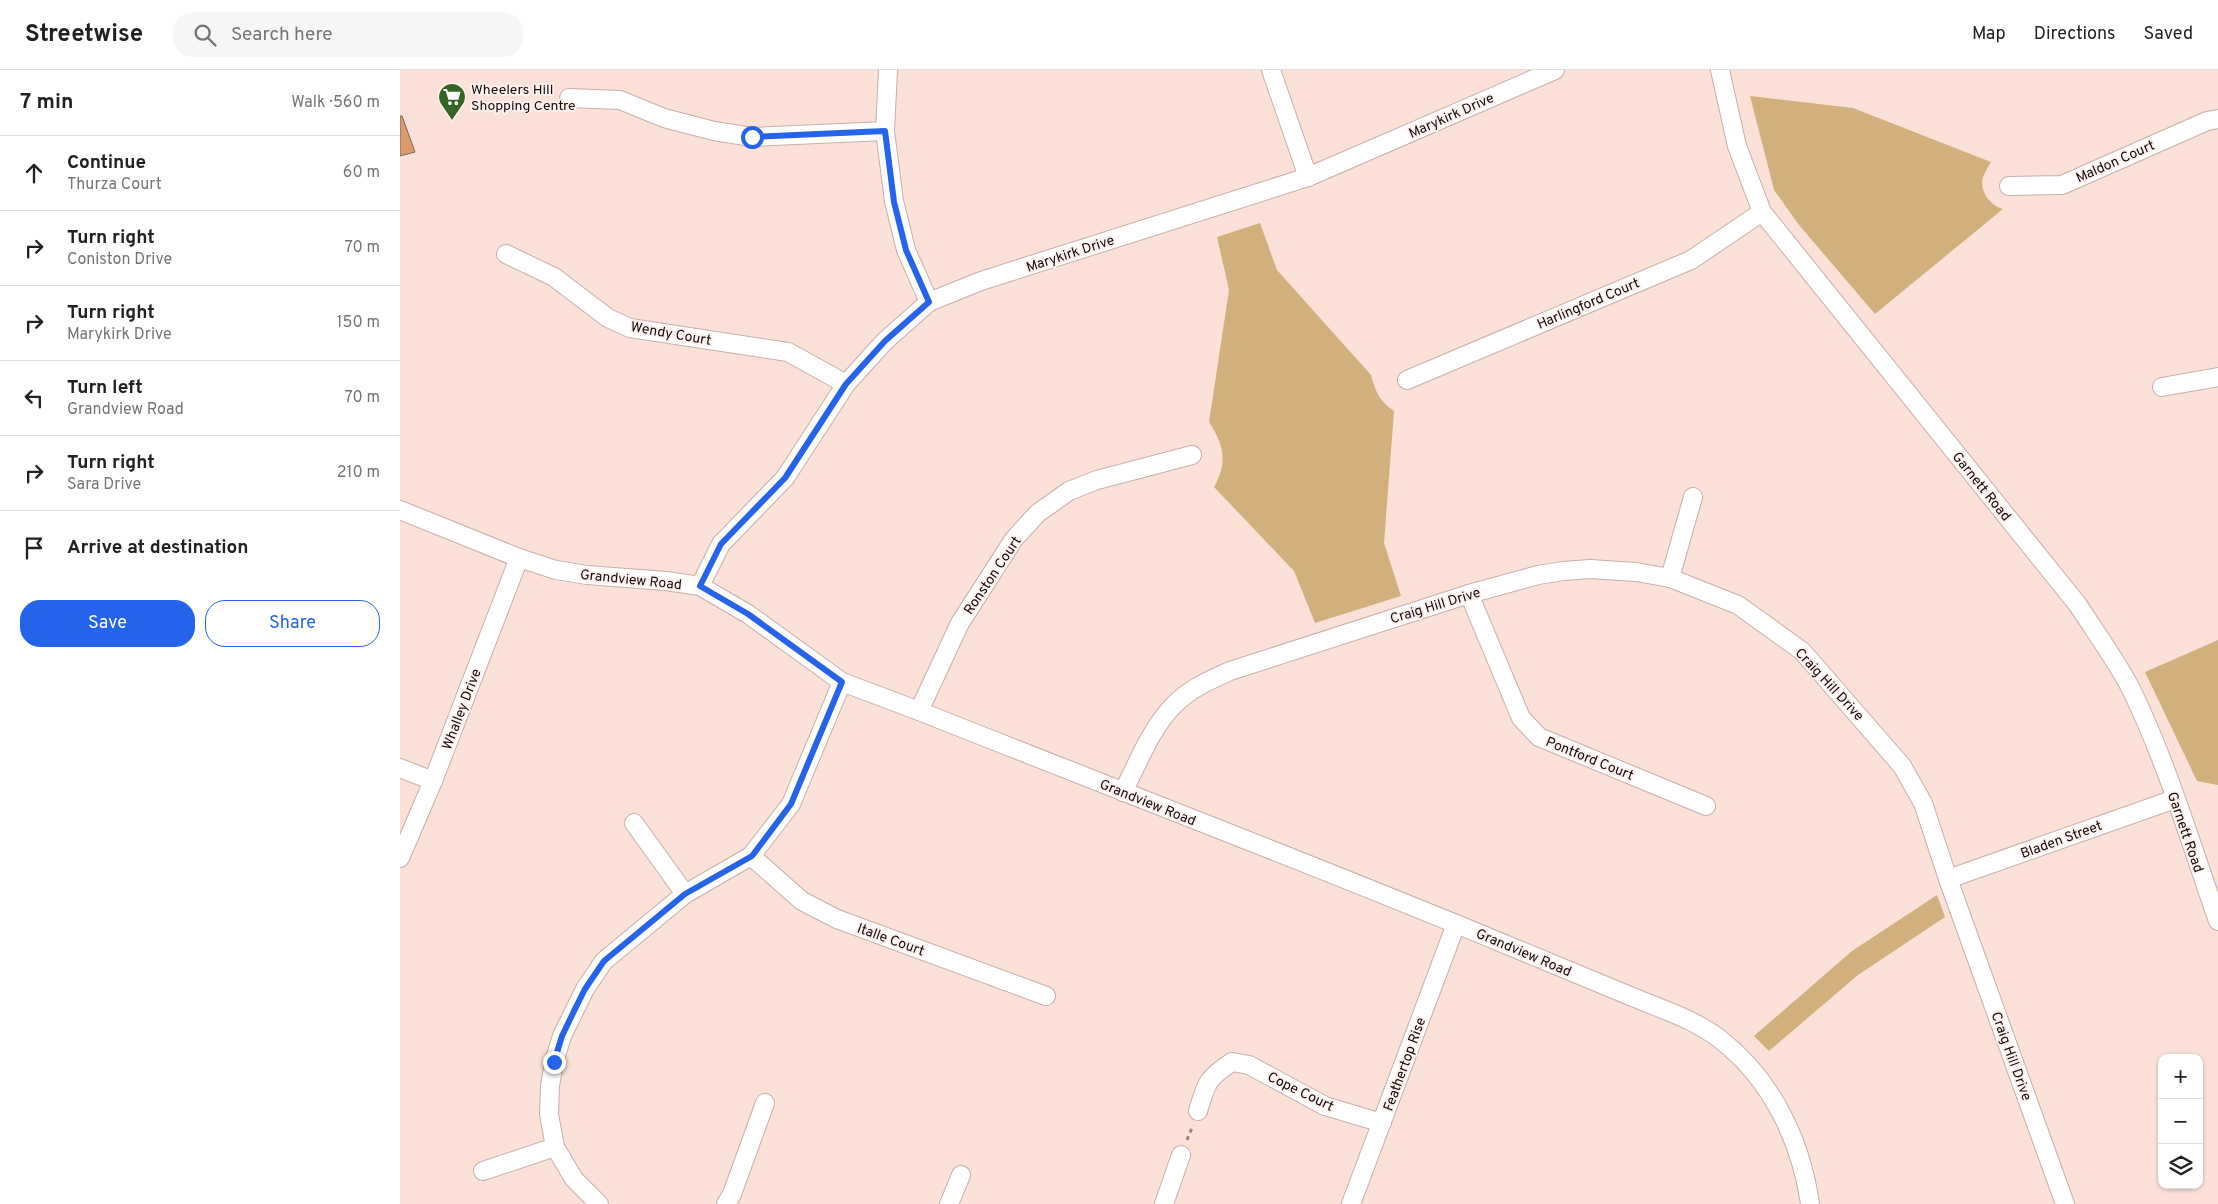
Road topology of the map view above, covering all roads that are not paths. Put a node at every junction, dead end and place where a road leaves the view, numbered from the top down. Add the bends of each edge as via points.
1 (888, 70) edge
2 (1271, 70) edge
3 (1555, 70) edge
4 (1720, 70) edge
5 (569, 98) dead end
6 (2218, 119) edge
7 (885, 131) junction
8 (1308, 177) junction
9 (2009, 186) dead end
10 (1762, 212) junction
11 (506, 254) dead end
12 (929, 302) junction
13 (2218, 377) edge
14 (1407, 380) dead end
15 (846, 384) junction
16 (2162, 387) dead end
17 (1192, 455) dead end
18 (1693, 497) dead end
19 (400, 510) edge
20 (519, 558) junction
21 (1670, 578) junction
22 (700, 586) junction
23 (1469, 594) junction
24 (842, 682) junction
25 (919, 711) junction
26 (400, 768) edge
27 (433, 781) junction
28 (1123, 792) junction
29 (2174, 799) junction
30 (1706, 806) dead end
31 (634, 823) dead end
32 (752, 856) junction
33 (400, 858) edge
34 (1948, 879) junction
35 (685, 894) junction
36 (2218, 921) edge
37 (1456, 924) junction
38 (1046, 996) dead end
39 (765, 1103) dead end
40 (1198, 1111) road end
41 (1382, 1123) junction
42 (555, 1147) junction
43 (1181, 1155) road end
44 (483, 1171) dead end
45 (961, 1175) dead end
46 (599, 1204) edge
47 (726, 1204) edge
48 (949, 1204) edge
49 (1164, 1204) edge
50 (1351, 1204) edge
51 (1810, 1204) edge
52 (2065, 1204) edge

1 - 7 street
2 - 8 street
3 - 8 street, Marykirk Drive
4 - 10 street, Garnett Road via 1737,146
5 - 7 street via 620,100 664,118 752,137
6 - 9 street, Maldon Court via 2062,184
7 - 12 street via 894,202 904,242
8 - 12 street, Marykirk Drive via 981,282
10 - 14 street, Harlingford Court via 1691,260
10 - 29 street, Garnett Road via 2078,605 2130,689 2157,749
11 - 15 street, Wendy Court via 554,278 608,318 630,328 788,352
12 - 15 street, Marykirk Drive via 885,341
13 - 16 street
15 - 22 street, Marykirk Drive via 785,478 721,544
17 - 25 street, Ronston Court via 1097,480 1069,491 1038,513 1014,539 960,623
18 - 21 street
19 - 20 street, Grandview Road
20 - 22 street, Grandview Road via 556,570 587,575
20 - 27 street, Whalley Drive
21 - 23 street, Craig Hill Drive via 1590,569 1538,575
21 - 34 street, Craig Hill Drive via 1738,605 1802,651 1902,766 1923,803
22 - 24 street, Grandview Road via 748,614
23 - 28 street, Craig Hill Drive via 1230,671 1200,685 1174,705 1157,728
23 - 30 street, Pontford Court via 1521,718 1539,737
24 - 25 street, Grandview Road
24 - 32 street via 791,804
25 - 28 street, Grandview Road
26 - 27 street
27 - 33 street, Whalley Drive
28 - 37 street, Grandview Road
29 - 34 street, Bladen Street
29 - 36 street, Garnett Road
31 - 35 street
32 - 35 street
32 - 38 street, Italle Court via 802,901 837,919
34 - 52 street, Craig Hill Drive
35 - 42 street via 604,961 585,989 562,1036 554,1062 549,1114
37 - 41 street, Feathertop Rise
37 - 51 street, Grandview Road via 1682,1017 1719,1039 1750,1067 1773,1098 1800,1157
39 - 47 street
40 - 41 street, Cope Court via 1207,1082 1232,1062 1249,1065 1325,1106
41 - 50 street, Feathertop Rise
42 - 44 street
42 - 46 street via 574,1179
43 - 49 street
45 - 48 street

